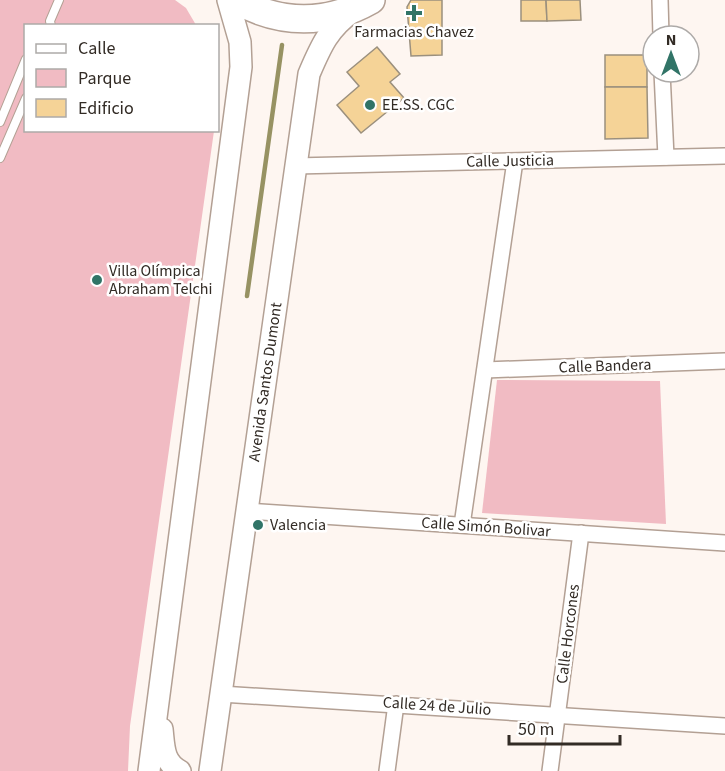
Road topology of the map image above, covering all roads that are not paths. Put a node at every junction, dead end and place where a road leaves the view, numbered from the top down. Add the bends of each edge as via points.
1 (60, 0) edge
2 (228, 0) edge
3 (236, 0) edge
4 (660, 0) edge
5 (363, 4) edge
6 (48, 24) edge
7 (661, 24) edge
8 (24, 64) edge
9 (663, 84) edge
10 (24, 103) edge
11 (0, 122) edge
12 (725, 156) edge
13 (666, 157) junction
14 (0, 158) edge
15 (515, 161) junction
16 (295, 166) junction
17 (725, 361) edge
18 (485, 370) junction
19 (248, 511) junction
20 (462, 525) junction
21 (581, 533) junction
22 (725, 543) edge
23 (221, 693) junction
24 (158, 699) junction
25 (396, 704) junction
26 (558, 714) junction
27 (725, 726) edge
28 (207, 767) edge
29 (149, 771) edge
30 (180, 771) edge
31 (387, 771) edge
32 (550, 771) edge

1 - 6 lane
2 - 24 main road via 240,42 241,67
3 - 5 highway via 256,11 289,19 323,18
4 - 7 street
5 - 16 main road, Avenida Santos Dumont via 338,22 323,41 309,74
8 - 11 lane
9 - 13 street
10 - 14 lane
12 - 13 street, Calle Justicia
13 - 15 street, Calle Justicia
15 - 16 street, Calle Justicia
15 - 18 street
16 - 19 main road, Avenida Santos Dumont
17 - 18 street, Calle Bandera
18 - 20 street
19 - 20 street, Calle Simón Bolivar
19 - 23 main road, Avenida Santos Dumont
20 - 21 street, Calle Simón Bolivar
21 - 22 street, Calle Simón Bolivar
21 - 26 street, Calle Horcones
23 - 25 street, Calle 24 de Julio
23 - 28 main road, Avenida Santos Dumont
24 - 29 main road
24 - 30 main road via 165,758
25 - 26 street, Calle 24 de Julio
25 - 31 street
26 - 27 street, Calle 24 de Julio
26 - 32 street, Calle Horcones

